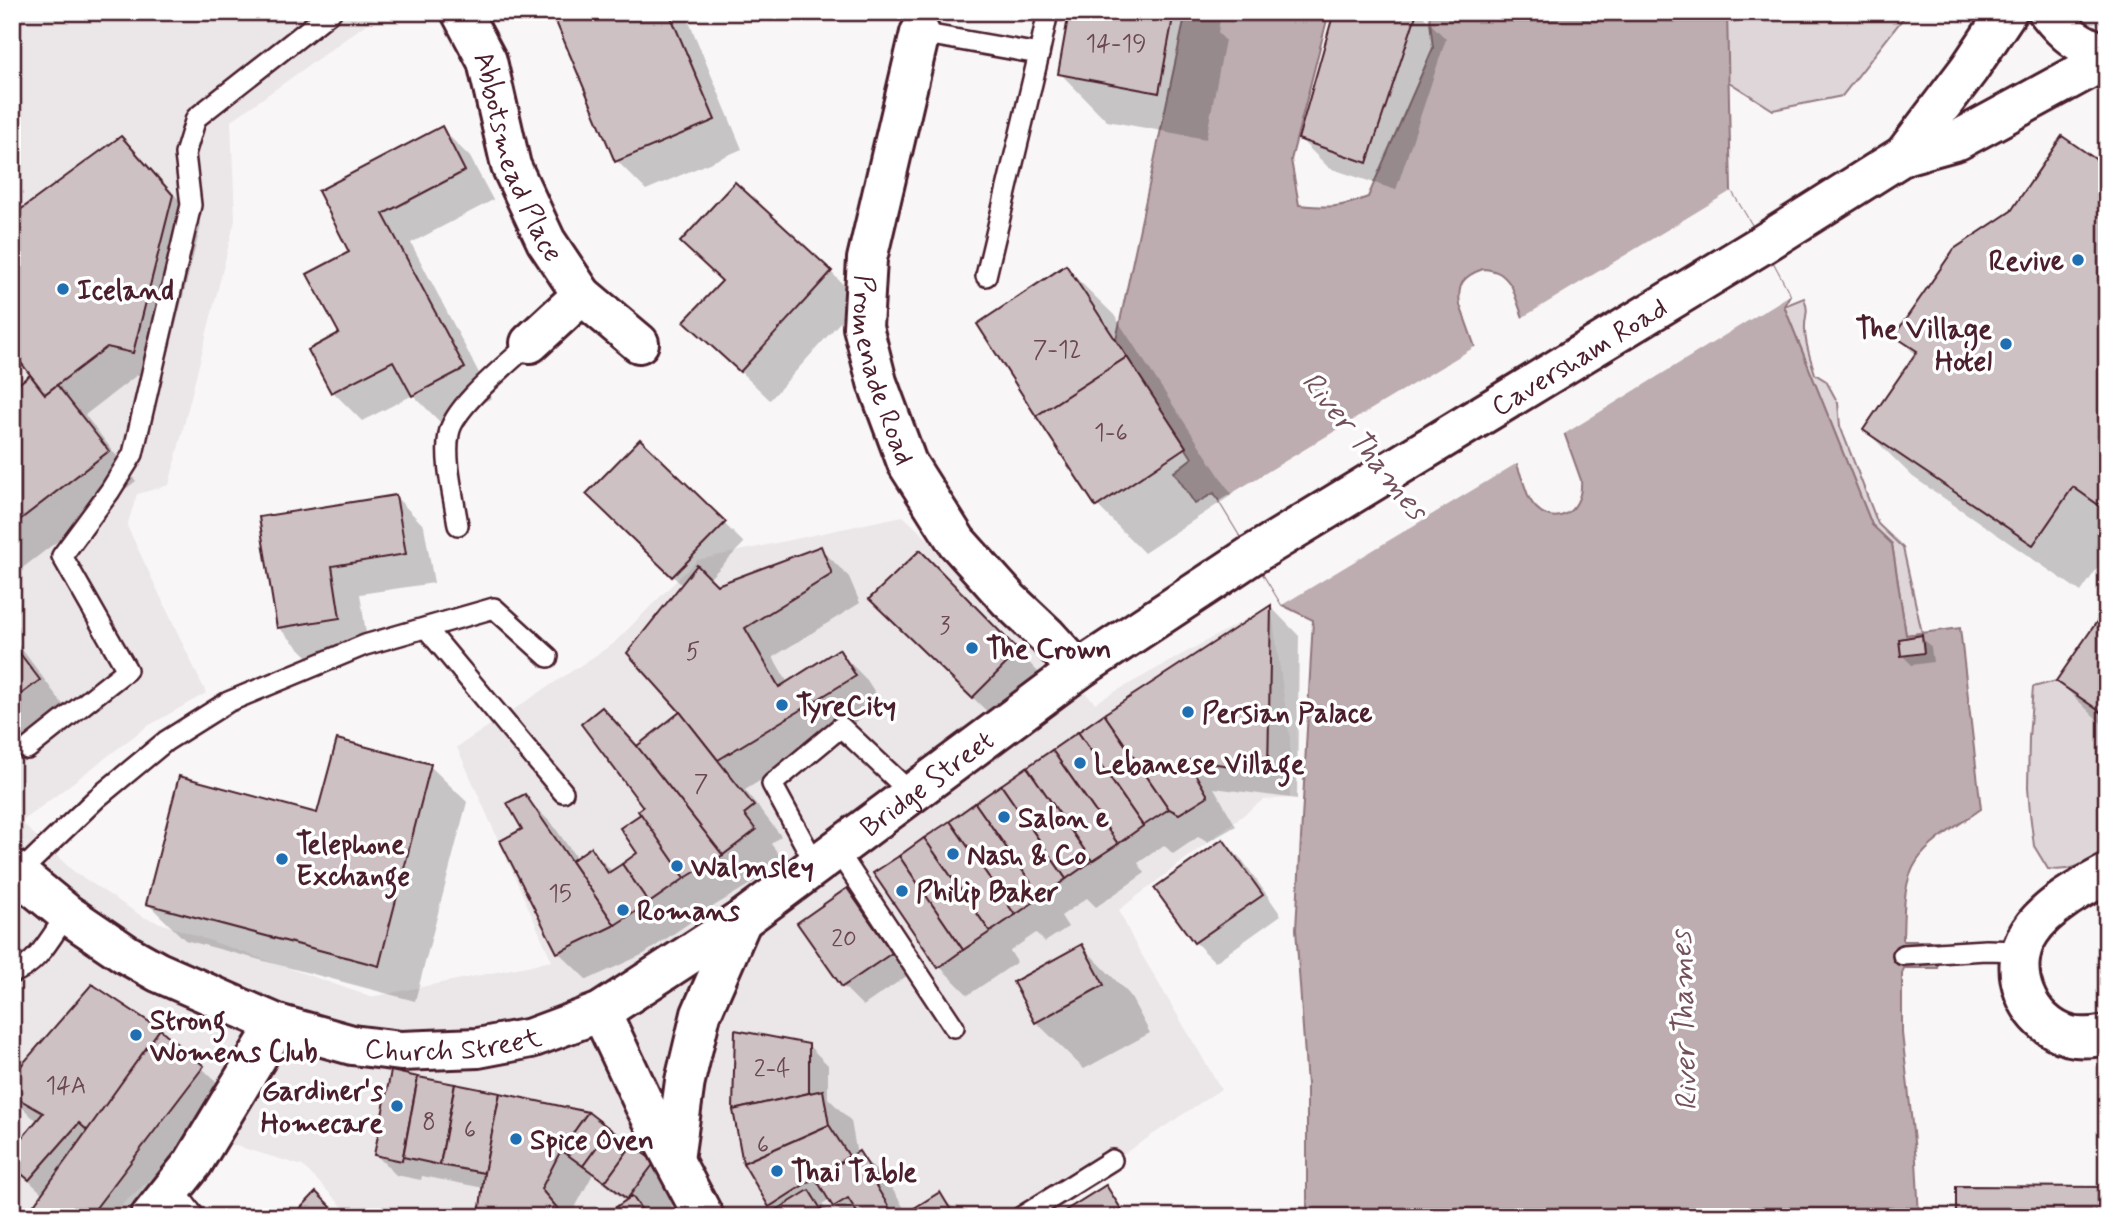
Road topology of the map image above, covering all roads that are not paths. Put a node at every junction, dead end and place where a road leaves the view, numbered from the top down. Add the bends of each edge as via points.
1 (331, 12) edge
2 (461, 12) edge
3 (1048, 12) edge
4 (2007, 12) edge
5 (2048, 12) edge
6 (922, 23) edge
7 (1040, 54) junction
8 (2107, 56) edge
9 (1904, 155) junction
10 (986, 276) dead end
11 (582, 295) junction
12 (639, 342) dead end
13 (530, 343) joint
14 (458, 526) dead end
15 (1252, 555) joint
16 (426, 628) junction
17 (548, 657) dead end
18 (1078, 670) junction
19 (27, 749) dead end
20 (563, 792) dead end
21 (912, 794) junction
22 (826, 858) junction
23 (15, 871) edge
24 (2107, 874) edge
25 (67, 914) junction
26 (742, 920) junction
27 (2022, 951) junction
28 (1903, 955) dead end
29 (12, 973) edge
30 (601, 1012) junction
31 (277, 1024) junction
32 (954, 1027) dead end
33 (2107, 1035) edge
34 (674, 1160) junction
35 (1112, 1160) dead end
36 (184, 1202) edge
37 (150, 1217) edge
38 (704, 1217) edge
39 (1021, 1217) edge

1 - 19 lane via 196,118 186,154 191,205 133,454 62,556 127,670
2 - 11 main road, Abbotsmead Place via 487,61 511,166 546,241
3 - 7 lane
4 - 9 main road, Caversham Road
5 - 8 main road via 2065,33
6 - 7 lane
6 - 18 main road, Promenade Road via 867,259 863,327 877,382 907,463 957,542
7 - 10 lane
8 - 9 main road, Caversham Road via 1958,140
9 - 15 main road, Caversham Road
11 - 12 main road, Abbotsmead Place
11 - 13 main road
13 - 14 lane via 461,408 449,432
15 - 18 main road, Bridge Street
16 - 17 lane via 494,608
16 - 20 lane
16 - 23 lane via 365,645 228,702 166,741
18 - 21 main road, Bridge Street
21 - 22 main road, Bridge Street
21 - 22 lane via 841,727 772,783
22 - 26 main road, Bridge Street
22 - 32 lane
23 - 25 main road, Church Street
24 - 27 main road via 2073,892 2045,916 2030,932
25 - 29 lane via 39,955
25 - 31 main road, Church Street via 158,972
26 - 30 main road, Bridge Street
26 - 34 main road via 701,1014 685,1081
27 - 28 lane
27 - 33 main road via 2023,993 2034,1012 2050,1027 2070,1036
30 - 31 main road, Church Street via 531,1038 478,1048 401,1051 352,1045
30 - 34 main road
31 - 36 main road via 193,1163
34 - 38 main road
35 - 39 lane
36 - 37 main road

